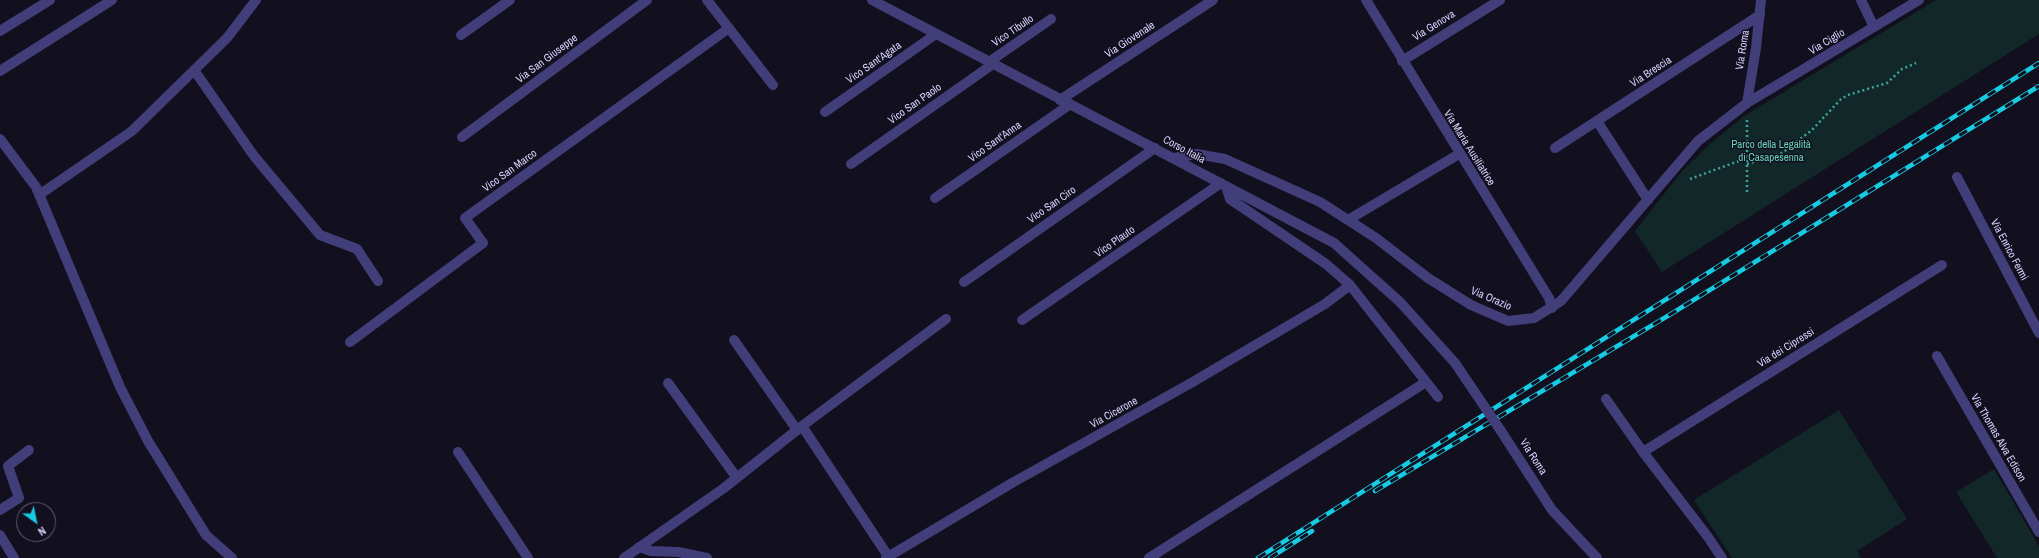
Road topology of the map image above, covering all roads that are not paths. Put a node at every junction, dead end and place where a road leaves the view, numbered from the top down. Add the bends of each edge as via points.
1 (50, 0) edge
2 (112, 0) edge
3 (256, 0) edge
4 (510, 0) edge
5 (647, 0) edge
6 (707, 0) edge
7 (872, 0) edge
8 (1213, 0) edge
9 (1366, 0) edge
10 (1500, 0) edge
11 (1761, 0) edge
12 (1861, 0) edge
13 (1919, 0) edge
14 (1760, 15) junction
15 (1051, 19) dead end
16 (1874, 27) junction
17 (729, 28) junction
18 (0, 31) edge
19 (936, 34) junction
20 (461, 35) dead end
21 (1402, 61) junction
22 (991, 63) junction
23 (194, 70) junction
24 (0, 72) edge
25 (773, 84) dead end
26 (1065, 102) junction
27 (1747, 103) junction
28 (825, 112) dead end
29 (1597, 121) junction
30 (462, 138) dead end
31 (0, 139) edge
32 (1155, 148) junction
33 (1555, 148) dead end
34 (1459, 154) junction
35 (1174, 158) junction
36 (850, 164) dead end
37 (1957, 177) dead end
38 (1223, 184) junction
39 (39, 196) junction
40 (935, 198) dead end
41 (1648, 200) junction
42 (1348, 220) junction
43 (1942, 265) dead end
44 (378, 281) dead end
45 (964, 282) dead end
46 (1350, 285) junction
47 (1552, 308) junction
48 (946, 319) dead end
49 (1022, 320) dead end
50 (2039, 333) edge
51 (734, 340) dead end
52 (350, 342) dead end
53 (1937, 356) dead end
54 (1455, 363) joint
55 (1426, 382) junction
56 (668, 384) dead end
57 (1438, 397) dead end
58 (1606, 399) dead end
59 (800, 428) junction
60 (29, 450) dead end
61 (458, 452) dead end
62 (1643, 452) junction
63 (737, 478) junction
64 (0, 510) edge
65 (2039, 532) edge
66 (0, 535) edge
67 (639, 547) junction
68 (229, 557) edge
69 (887, 557) edge
70 (14, 558) edge
71 (528, 558) edge
72 (624, 558) edge
73 (707, 558) edge
74 (1149, 558) edge
75 (1597, 558) edge
76 (1722, 558) edge

1 - 18 street
2 - 24 street
3 - 23 street via 227,38
4 - 20 street
5 - 30 street, Via San Giuseppe
6 - 17 street
7 - 19 street, Corso Italia
8 - 26 street, Via Giovenale
9 - 21 street, Via Maria Ausiliatrice
10 - 21 street, Via Genova
11 - 14 street, Via Roma
12 - 16 street
13 - 16 street, Via Ciglio
14 - 27 street, Via Roma
14 - 29 street, Via Brescia
15 - 22 street, Vico Tibullo
16 - 27 street, Via Ciglio
17 - 25 street
17 - 52 street, Vico San Marco via 465,218 483,244
19 - 22 street, Corso Italia
19 - 28 street, Vico Sant'Agata
21 - 34 street, Via Maria Ausiliatrice
22 - 26 street, Corso Italia
22 - 36 street, Vico San Paolo
23 - 39 street via 132,131
23 - 44 street via 254,156 320,235 357,249
26 - 32 street, Corso Italia
26 - 40 street, Vico Sant'Anna
27 - 41 street, Via Orazio via 1698,140
29 - 33 street, Via Brescia
29 - 41 street
31 - 39 street via 36,188
32 - 35 street, Corso Italia
32 - 45 street, Vico San Ciro
34 - 42 street
34 - 47 street, Via Maria Ausiliatrice via 1549,298
35 - 38 street, Corso Italia
35 - 42 street, Via Orazio via 1197,154 1225,159 1320,202
37 - 50 street, Via Enrico Fermi
38 - 46 street via 1230,199 1326,264
38 - 49 street, Vico Plauto
38 - 54 street, Corso Italia via 1334,244 1400,302
39 - 68 street via 127,401 148,441 206,535
41 - 47 street, Via Orazio via 1561,301
42 - 47 street, Via Orazio via 1428,278 1471,305 1508,321 1534,318
43 - 62 street, Via dei Cipressi
46 - 55 street
46 - 69 street, Via Cicerone via 1325,304 1191,383 1012,483
48 - 59 street
51 - 59 street
53 - 65 street, Via Thomas Alva Edison
54 - 75 street, Via Roma, bridge via 1552,510
55 - 57 street
55 - 74 street
56 - 63 street
58 - 62 street
59 - 63 street
59 - 69 street
60 - 64 street via 8,466 19,498
61 - 71 street
62 - 76 street
63 - 67 street
66 - 70 street
67 - 72 street
67 - 73 street

